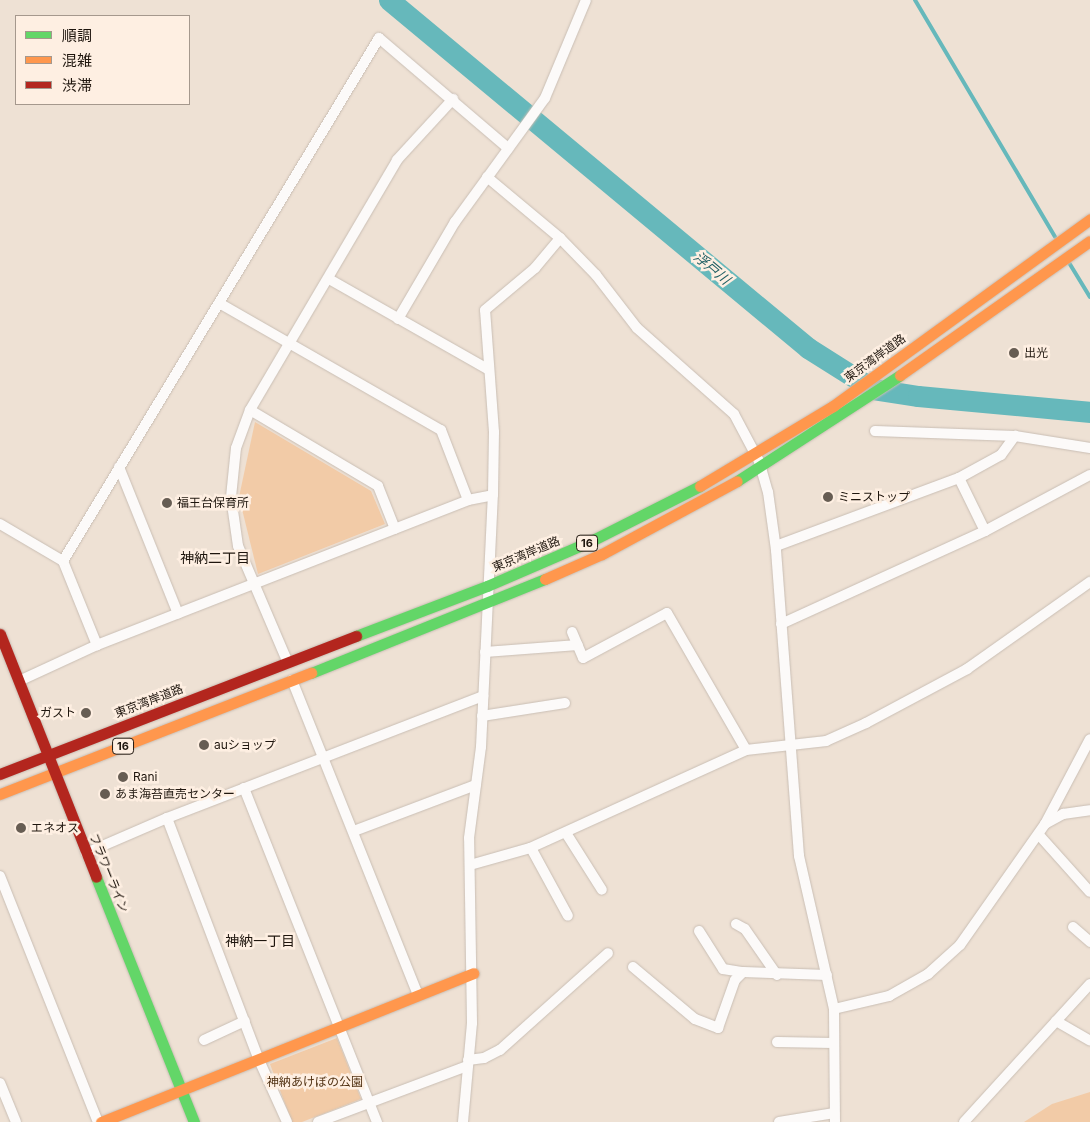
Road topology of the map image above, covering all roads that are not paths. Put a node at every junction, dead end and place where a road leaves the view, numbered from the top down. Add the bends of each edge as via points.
1 (586, 0) edge
2 (453, 99) junction
3 (511, 145) junction
4 (487, 177) junction
5 (1090, 219) edge
6 (560, 238) junction
7 (1090, 241) edge
8 (329, 279) junction
9 (219, 303) junction
10 (398, 319) junction
11 (288, 345) junction
12 (490, 370) junction
13 (250, 410) junction
14 (875, 431) dead end
15 (1015, 436) junction
16 (1090, 448) edge
17 (756, 454) junction
18 (120, 467) junction
19 (761, 468) junction
20 (1090, 475) edge
21 (959, 478) junction
22 (493, 496) junction
23 (468, 500) junction
24 (0, 524) edge
25 (395, 529) junction
26 (985, 531) junction
27 (776, 546) junction
28 (63, 561) junction
29 (1090, 582) edge
30 (253, 584) junction
31 (487, 586) junction
32 (487, 604) junction
33 (178, 614) junction
34 (781, 624) junction
35 (572, 632) dead end
36 (0, 634) edge
37 (578, 645) junction
38 (97, 646) junction
39 (485, 652) junction
40 (288, 663) junction
41 (292, 680) junction
42 (19, 681) junction
43 (483, 696) junction
44 (565, 703) dead end
45 (482, 716) junction
46 (1090, 739) edge
47 (788, 745) junction
48 (746, 750) junction
49 (47, 756) junction
50 (324, 756) junction
51 (54, 773) junction
52 (0, 774) edge
53 (476, 785) junction
54 (244, 788) junction
55 (0, 794) edge
56 (1090, 810) edge
57 (167, 818) junction
58 (1045, 824) junction
59 (354, 831) junction
60 (566, 833) junction
61 (1040, 835) junction
62 (532, 848) junction
63 (86, 853) junction
64 (470, 865) junction
65 (1, 880) edge
66 (602, 890) dead end
67 (1090, 892) edge
68 (568, 916) dead end
69 (736, 924) dead end
70 (1073, 927) dead end
71 (699, 931) dead end
72 (1090, 942) edge
73 (608, 953) dead end
74 (633, 967) dead end
75 (743, 972) junction
76 (473, 973) junction
77 (777, 975) junction
78 (827, 975) junction
79 (1090, 984) edge
80 (418, 995) junction
81 (834, 1009) junction
82 (245, 1021) junction
83 (1056, 1021) junction
84 (338, 1027) junction
85 (204, 1040) dead end
86 (1090, 1041) edge
87 (777, 1042) dead end
88 (833, 1044) junction
89 (259, 1060) junction
90 (467, 1063) junction
91 (0, 1083) edge
92 (180, 1089) junction
93 (370, 1104) junction
94 (834, 1118) edge
95 (16, 1122) edge
96 (100, 1122) edge
97 (194, 1122) edge
98 (286, 1122) edge
99 (318, 1122) edge
100 (378, 1122) edge
101 (464, 1122) edge
102 (779, 1122) edge
103 (964, 1122) edge

1 - 3 street via 545,98
2 - 3 street
2 - 8 street via 397,160
2 - 9 street via 378,38
3 - 4 street
4 - 6 street
4 - 10 street
5 - 17 main road, 東京湾岸道路 / 16 via 833,406
6 - 12 street via 535,268 485,310
6 - 17 street via 596,275 637,328 734,414
7 - 19 main road, 16 via 917,365
8 - 10 street
8 - 11 street
9 - 11 street
9 - 18 street
10 - 12 street
11 - 13 street
11 - 23 street via 441,430
12 - 22 street via 494,432
13 - 25 street via 378,486
13 - 30 street via 236,448 231,497 238,546
14 - 15 street
15 - 16 street
15 - 21 street via 1001,455
17 - 19 street
17 - 31 main road, 東京湾岸道路 / 16 via 600,537
18 - 28 street
18 - 33 street
19 - 27 street
19 - 32 main road, 16 via 706,501 602,554
20 - 26 street
21 - 26 street
21 - 27 street
22 - 23 street
22 - 31 street
23 - 25 street
24 - 28 street
25 - 30 street
26 - 34 street
27 - 34 street
28 - 38 street
29 - 47 street via 967,670 826,741
30 - 33 street
30 - 40 street
31 - 32 street
31 - 40 main road, 東京湾岸道路 / 16
32 - 39 street
32 - 41 main road, 16
33 - 38 street
34 - 47 street
35 - 37 street
36 - 42 main road, フラワーライン
37 - 39 street
37 - 48 street via 584,658 668,613
38 - 42 street
39 - 43 street
40 - 49 main road, 東京湾岸道路 / 16
41 - 50 street
41 - 51 main road, 16
42 - 49 main road, フラワーライン
43 - 45 street
43 - 50 street
44 - 45 street
45 - 53 street
46 - 58 street
47 - 48 street
47 - 78 street via 799,856
48 - 60 street
49 - 51 main road, フラワーライン
49 - 52 main road, 東京湾岸道路 / 16
50 - 54 street
50 - 59 street
51 - 55 main road, 16
51 - 63 main road, フラワーライン
53 - 59 street
53 - 64 street via 470,815
54 - 57 street
54 - 84 street
56 - 58 street via 1063,814
57 - 63 street
57 - 82 street
58 - 61 street
59 - 80 street
60 - 62 street
60 - 66 street
61 - 67 street
61 - 81 street via 948,958 908,988
62 - 64 street
62 - 68 street
63 - 92 main road, フラワーライン
64 - 76 street
65 - 96 street
69 - 77 street via 746,929
70 - 72 street
71 - 75 street via 723,969
73 - 90 street via 500,1050
74 - 75 street via 695,1019 718,1028 735,980
75 - 77 street
76 - 80 main road
76 - 90 street
77 - 78 street
78 - 81 street
79 - 83 street
80 - 84 main road
81 - 88 street
82 - 85 street
82 - 89 street
83 - 86 street
83 - 103 street
84 - 89 main road
84 - 93 street
87 - 88 street
88 - 94 street
89 - 92 main road
89 - 98 street
90 - 93 street
90 - 101 street
91 - 95 street
92 - 96 main road
92 - 97 main road, フラワーライン
93 - 99 street
93 - 100 street
94 - 102 street

